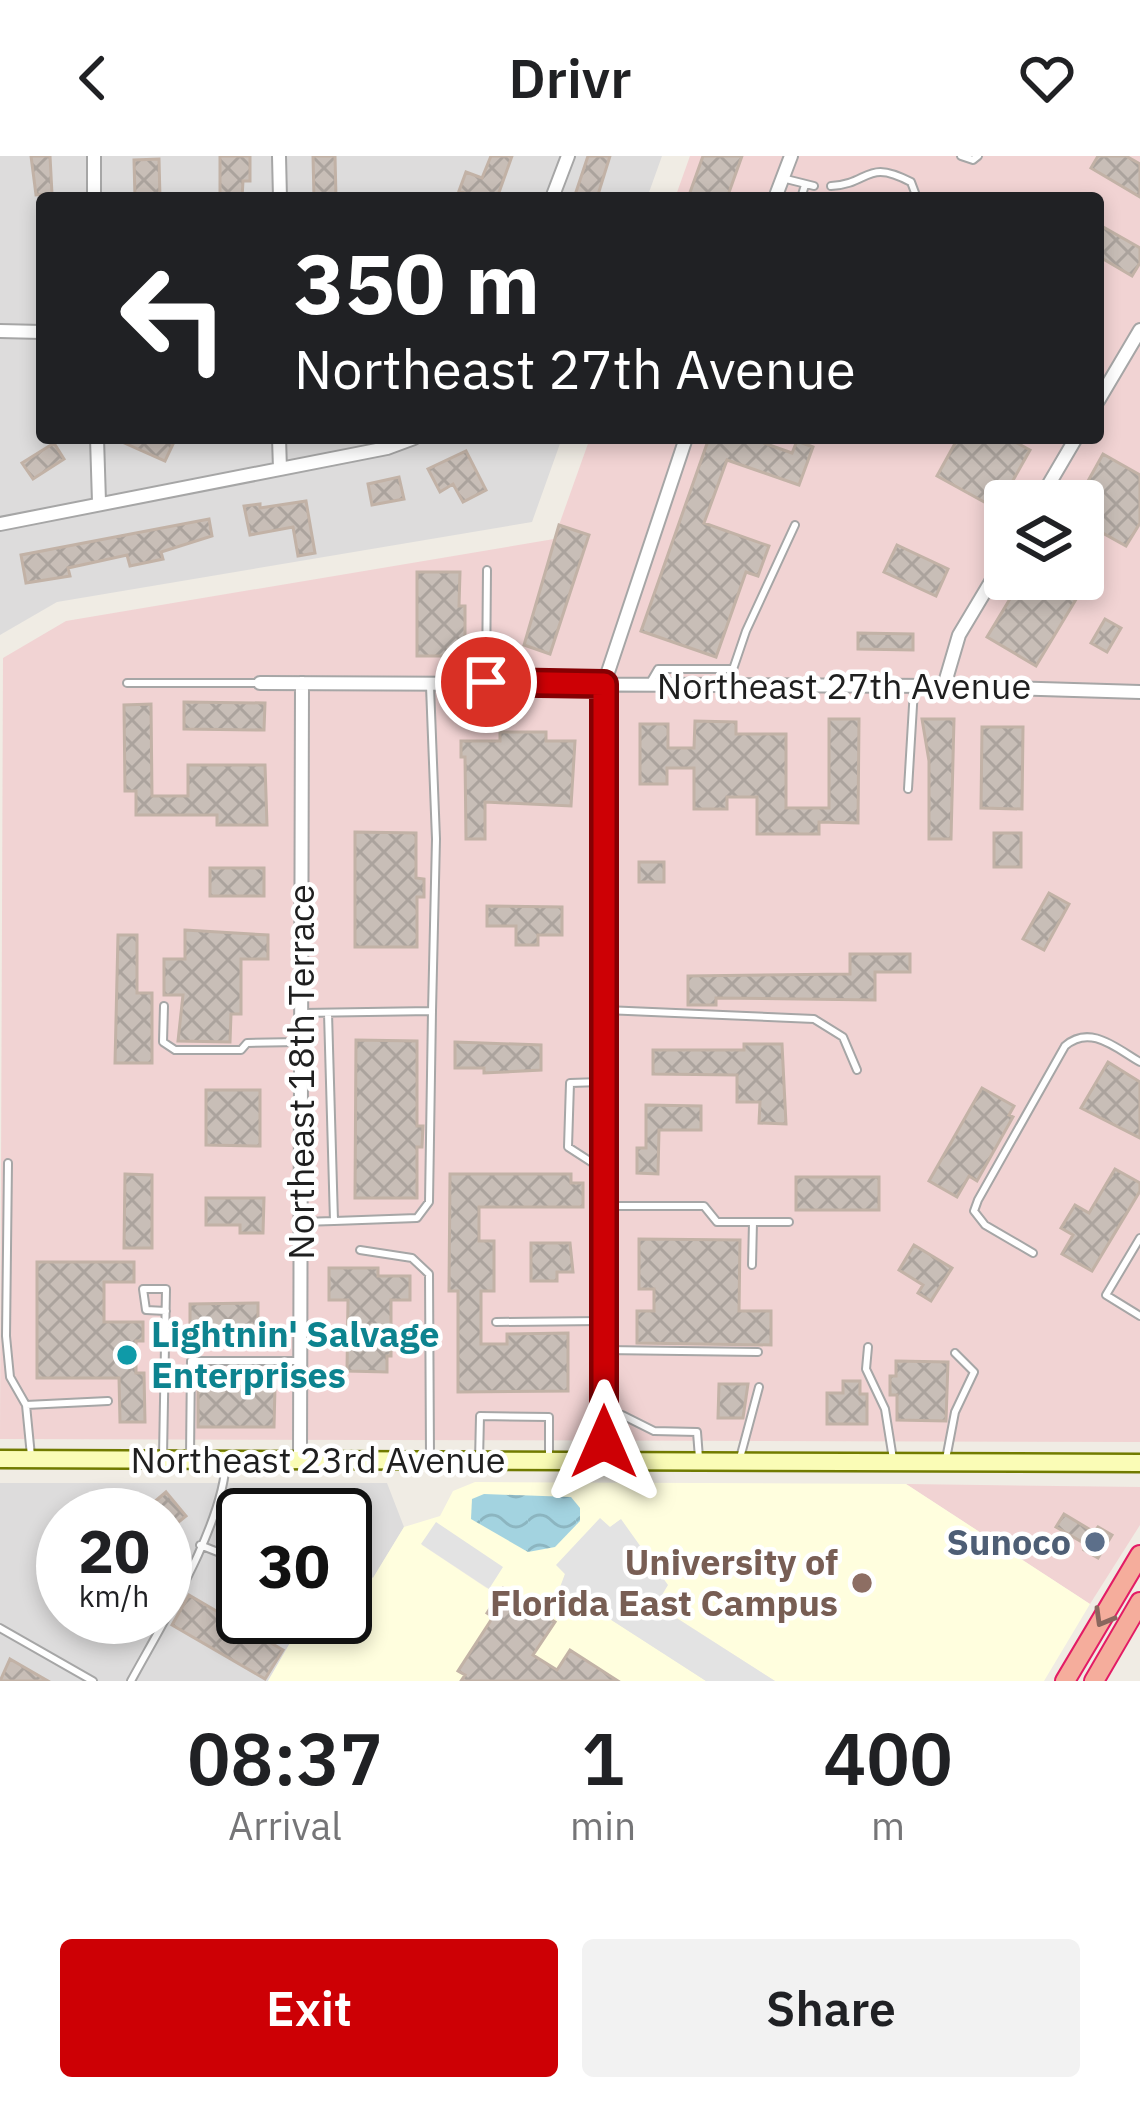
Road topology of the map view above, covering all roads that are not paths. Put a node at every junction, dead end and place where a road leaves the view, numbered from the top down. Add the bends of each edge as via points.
1 (94, 156) edge
2 (279, 156) edge
3 (568, 156) edge
4 (791, 156) edge
5 (961, 156) edge
6 (978, 156) edge
7 (783, 178) junction
8 (830, 186) dead end
9 (94, 192) edge
10 (280, 192) edge
11 (554, 192) edge
12 (777, 192) edge
13 (805, 192) edge
14 (915, 192) edge
15 (1140, 330) edge
16 (0, 331) edge
17 (36, 332) edge
18 (1104, 391) edge
19 (98, 444) edge
20 (279, 444) edge
21 (398, 444) edge
22 (684, 444) edge
23 (1072, 444) edge
24 (280, 469) junction
25 (1051, 480) edge
26 (99, 502) junction
27 (0, 524) edge
28 (794, 526) dead end
29 (487, 570) dead end
30 (984, 593) edge
31 (734, 669) junction
32 (127, 682) dead end
33 (430, 682) junction
34 (486, 682) junction
35 (260, 683) joint
36 (302, 683) junction
37 (604, 684) junction
38 (728, 684) junction
39 (649, 685) junction
40 (914, 686) junction
41 (944, 686) junction
42 (1140, 692) edge
43 (908, 788) dead end
44 (164, 1006) dead end
45 (605, 1010) junction
46 (432, 1011) junction
47 (302, 1013) junction
48 (328, 1013) junction
49 (302, 1042) junction
50 (1140, 1062) edge
51 (857, 1070) dead end
52 (605, 1082) junction
53 (8, 1162) dead end
54 (605, 1171) junction
55 (605, 1207) junction
56 (334, 1220) junction
57 (301, 1222) junction
58 (753, 1222) junction
59 (789, 1222) dead end
60 (1140, 1238) edge
61 (360, 1250) dead end
62 (1033, 1253) dead end
63 (752, 1265) dead end
64 (166, 1311) junction
65 (1140, 1316) edge
66 (496, 1322) dead end
67 (604, 1322) junction
68 (868, 1347) dead end
69 (604, 1350) junction
70 (758, 1352) dead end
71 (955, 1353) dead end
72 (300, 1361) junction
73 (758, 1387) dead end
74 (108, 1401) dead end
75 (26, 1405) junction
76 (605, 1414) junction
77 (0, 1459) edge
78 (31, 1459) junction
79 (163, 1460) junction
80 (190, 1460) junction
81 (226, 1460) junction
82 (300, 1460) junction
83 (430, 1461) junction
84 (479, 1461) junction
85 (549, 1462) junction
86 (604, 1462) junction
87 (700, 1462) junction
88 (740, 1462) junction
89 (893, 1462) junction
90 (946, 1463) junction
91 (1140, 1463) edge
92 (200, 1545) junction
93 (216, 1551) edge
94 (1140, 1555) edge
95 (1140, 1602) edge
96 (0, 1628) edge
97 (93, 1681) edge
98 (131, 1681) edge
99 (1065, 1681) edge
100 (1094, 1681) edge

1 - 9 street
2 - 10 street
3 - 11 street
4 - 7 street
5 - 6 lane
7 - 12 street
7 - 13 lane via 810,185
8 - 14 lane via 892,172
15 - 18 street
16 - 17 street
19 - 26 street
20 - 24 street
21 - 24 street
22 - 37 street
23 - 25 street
24 - 26 street
26 - 27 street
28 - 31 lane
29 - 34 lane
30 - 41 street via 959,635
31 - 38 lane
31 - 39 lane via 658,669
32 - 35 lane
33 - 34 street, Northeast 27th Avenue
33 - 36 street, Northeast 27th Avenue
33 - 46 lane
34 - 37 street, Northeast 27th Avenue
35 - 36 street, Northeast 27th Avenue
36 - 47 street, Northeast 18th Terrace
37 - 39 street, Northeast 27th Avenue
37 - 45 street
38 - 39 street, Northeast 27th Avenue
38 - 40 street, Northeast 27th Avenue
40 - 41 street, Northeast 27th Avenue
40 - 43 lane
41 - 42 street, Northeast 27th Avenue
44 - 49 lane via 164,1042 175,1050
45 - 51 lane via 814,1018 843,1037
45 - 52 street
46 - 48 lane
46 - 56 lane via 429,1202 418,1218
47 - 48 lane
47 - 49 street, Northeast 18th Terrace
48 - 56 lane
49 - 57 street, Northeast 18th Terrace
50 - 62 lane via 1089,1035 1065,1046 978,1200 974,1211 985,1225
52 - 54 street
52 - 54 lane via 570,1083 568,1147
53 - 75 lane via 6,1336 10,1377
54 - 55 street
55 - 58 lane via 704,1207 717,1222
55 - 67 street
56 - 57 lane
57 - 72 street, Northeast 18th Terrace
58 - 59 lane
58 - 63 lane
60 - 65 lane via 1106,1295
61 - 83 lane via 412,1258 429,1274
64 - 64 lane via 164,1286 143,1289 146,1310
64 - 79 lane
66 - 67 lane
67 - 69 street
68 - 89 lane via 866,1369 885,1409
69 - 70 lane
69 - 76 street
71 - 90 lane via 974,1372
72 - 80 lane via 191,1361
72 - 82 street, Northeast 18th Terrace
73 - 88 lane
74 - 75 lane
75 - 78 lane
76 - 86 street
76 - 87 lane via 653,1431 697,1432
77 - 78 main road, Northeast 23rd Avenue
78 - 79 main road, Northeast 23rd Avenue
79 - 80 main road, Northeast 23rd Avenue
80 - 81 main road, Northeast 23rd Avenue
81 - 82 main road, Northeast 23rd Avenue
81 - 92 lane
82 - 83 main road, Northeast 23rd Avenue
83 - 84 main road, Northeast 23rd Avenue
84 - 85 main road, Northeast 23rd Avenue
84 - 85 lane via 479,1416 549,1417
85 - 86 main road, Northeast 23rd Avenue
86 - 87 main road, Northeast 23rd Avenue
87 - 88 main road, Northeast 23rd Avenue
88 - 89 main road, Northeast 23rd Avenue
89 - 90 main road, Northeast 23rd Avenue
90 - 91 main road, Northeast 23rd Avenue
92 - 93 lane
92 - 98 lane
94 -> 99 highway
95 - 100 highway
96 - 97 lane

